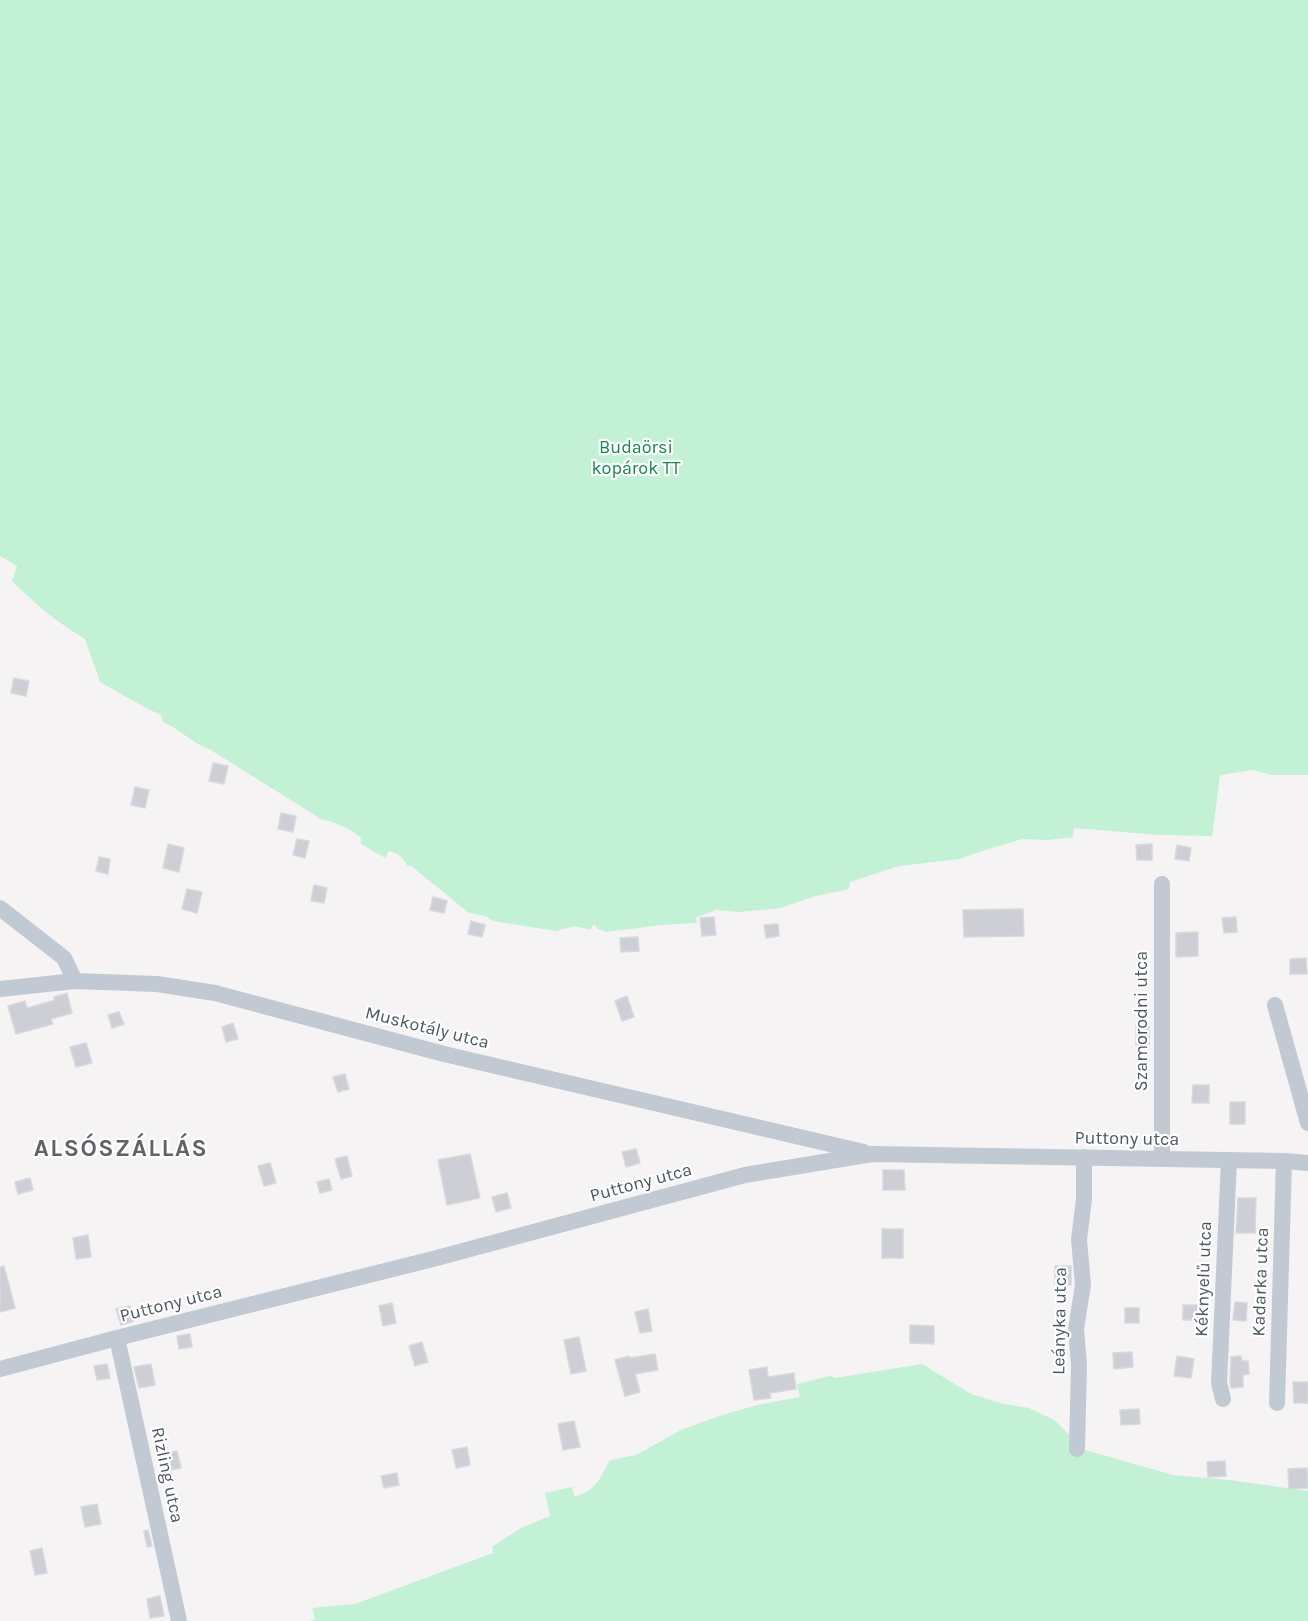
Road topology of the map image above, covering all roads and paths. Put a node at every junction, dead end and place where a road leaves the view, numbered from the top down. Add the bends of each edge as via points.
1 (1162, 884) dead end
2 (0, 908) edge
3 (75, 981) junction
4 (0, 989) edge
5 (1275, 1005) dead end
6 (1308, 1123) edge
7 (872, 1154) junction
8 (1084, 1157) junction
9 (1162, 1159) junction
10 (1229, 1160) junction
11 (1284, 1161) junction
12 (1308, 1164) edge
13 (117, 1338) junction
14 (0, 1369) edge
15 (1223, 1399) dead end
16 (1277, 1403) dead end
17 (1077, 1449) dead end
18 (179, 1621) edge

1 - 9 street, Szamorodni utca
2 - 3 street via 64,958
3 - 4 street, Muskotály utca
3 - 7 street, Muskotály utca via 157,984 215,993 444,1054
5 - 6 street
7 - 8 street, Puttony utca
7 - 13 street, Puttony utca via 745,1175
8 - 9 street, Puttony utca
8 - 17 street, Leányka utca via 1079,1240 1083,1285 1076,1329
9 - 10 street, Puttony utca
10 - 11 street, Puttony utca
10 - 15 street, Kéknyelű utca via 1219,1383
11 - 12 street, Puttony utca
11 - 16 street, Kadarka utca
13 - 14 street, Puttony utca
13 - 18 street, Rizling utca

